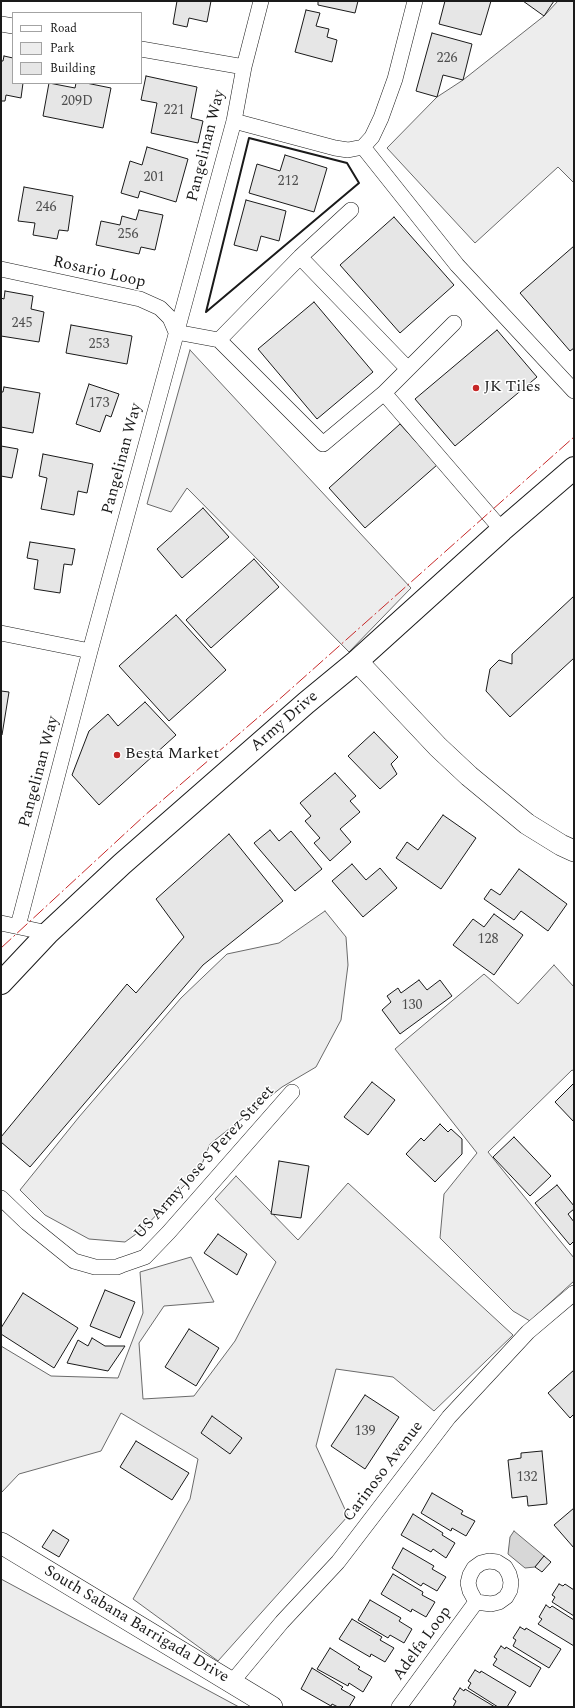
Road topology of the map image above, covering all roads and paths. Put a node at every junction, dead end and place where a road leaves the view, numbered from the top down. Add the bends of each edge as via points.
1 (261, 1) edge
2 (415, 1) edge
3 (1, 24) edge
4 (12, 26) edge
5 (142, 49) edge
6 (244, 67) junction
7 (234, 121) junction
8 (363, 147) junction
9 (351, 210) dead end
10 (300, 257) junction
11 (1, 269) edge
12 (454, 323) dead end
13 (176, 332) junction
14 (219, 340) junction
15 (408, 369) junction
16 (574, 391) edge
17 (384, 393) junction
18 (574, 468) edge
19 (502, 530) junction
20 (1, 633) edge
21 (90, 651) junction
22 (357, 661) junction
23 (574, 851) edge
24 (1, 923) edge
25 (18, 926) junction
26 (48, 933) junction
27 (1, 983) edge
28 (292, 1092) dead end
29 (1, 1198) edge
30 (574, 1293) edge
31 (1, 1543) edge
32 (476, 1602) dead end
33 (232, 1682) junction
34 (272, 1707) edge
35 (399, 1707) edge

1 - 6 street, Pangelinan Way
2 - 8 street via 395,79 381,118 372,137
3 - 4 street
5 - 6 street
6 - 7 street, Pangelinan Way
7 - 8 street via 335,148 348,150
7 - 13 street, Pangelinan Way
8 - 16 street via 457,265
9 - 10 street
10 - 14 street
10 - 15 street
11 - 13 street, Rosario Loop via 140,299 160,308 170,318
12 - 15 street
13 - 14 street
13 - 21 street, Pangelinan Way
14 - 17 street via 323,444
15 - 17 street
17 - 19 street
18 - 19 main road, Army Drive
19 - 22 main road, Army Drive
20 - 21 street
21 - 25 street, Pangelinan Way
22 - 23 main road via 469,776 527,824
22 - 26 main road, Army Drive via 168,824
24 - 25 street
25 - 26 street
26 - 27 main road, Army Drive
28 - 29 street, US Army Jose S Perez Street via 169,1232 145,1257 130,1263 117,1267 95,1267 74,1261
30 - 33 street, Carinoso Avenue via 528,1332 449,1417 338,1562 282,1622
31 - 33 main road, South Sabana Barrigada Drive
32 - 35 street, Adelfa Loop
33 - 34 main road, South Sabana Barrigada Drive

